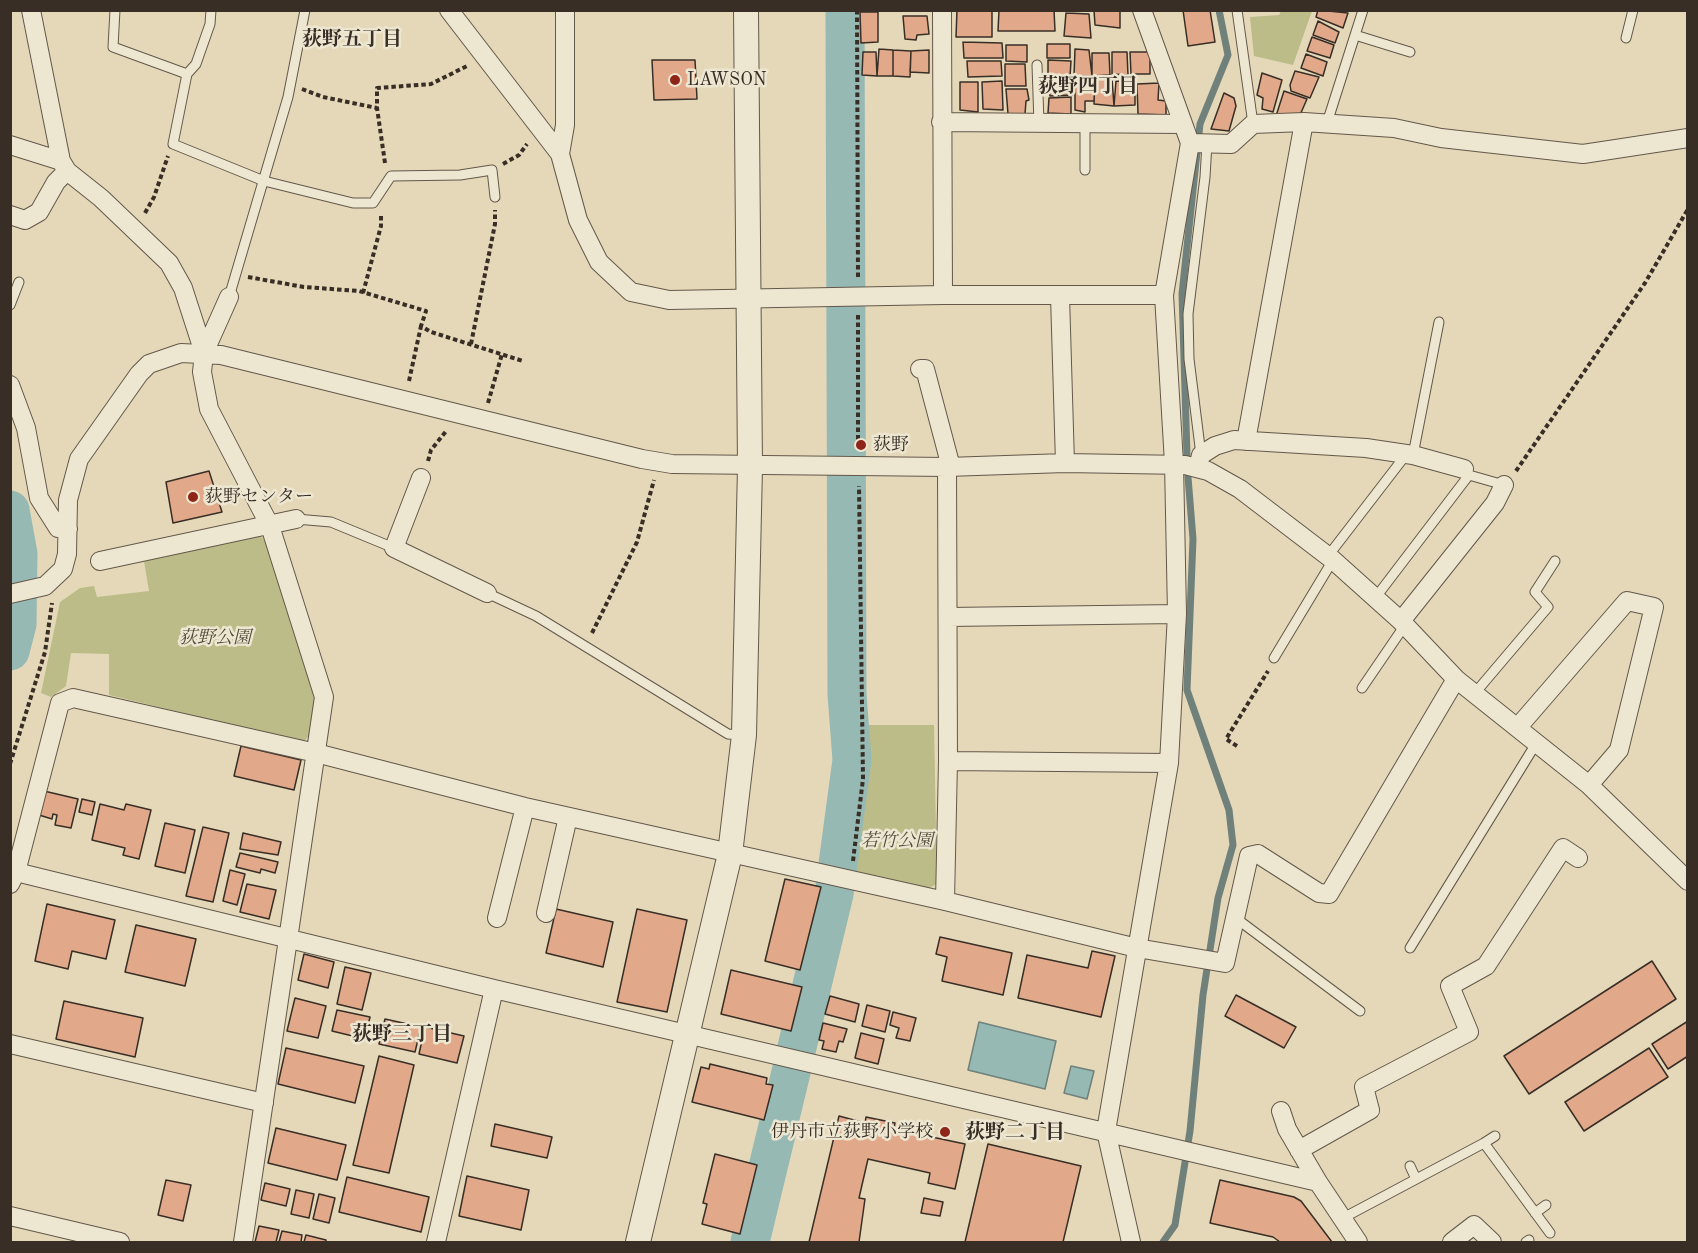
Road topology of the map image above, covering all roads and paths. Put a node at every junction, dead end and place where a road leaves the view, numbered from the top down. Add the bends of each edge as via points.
1 (31, 10) edge
2 (115, 10) edge
3 (211, 10) edge
4 (305, 10) edge
5 (449, 10) edge
6 (565, 10) edge
7 (746, 10) edge
8 (942, 10) edge
9 (1142, 10) edge
10 (1237, 10) edge
11 (1363, 10) edge
12 (1633, 10) edge
13 (1355, 35) junction
14 (1626, 38) dead end
15 (1410, 52) dead end
16 (485, 57) junction
17 (1037, 65) dead end
18 (187, 74) junction
19 (291, 84) junction
20 (377, 108) junction
21 (941, 122) junction
22 (1304, 122) junction
23 (1039, 123) junction
24 (1085, 123) junction
25 (1182, 124) junction
26 (1253, 124) junction
27 (1326, 126) junction
28 (539, 127) junction
29 (1688, 138) edge
30 (1198, 143) junction
31 (173, 144) junction
32 (10, 145) edge
33 (560, 154) junction
34 (64, 166) junction
35 (492, 170) junction
36 (1085, 170) dead end
37 (387, 181) junction
38 (264, 182) junction
39 (495, 197) joint
40 (1688, 209) edge
41 (10, 215) edge
42 (135, 229) junction
43 (236, 275) junction
44 (19, 282) dead end
45 (363, 292) junction
46 (944, 295) junction
47 (1164, 295) junction
48 (1059, 296) junction
49 (229, 297) joint
50 (747, 298) junction
51 (10, 305) edge
52 (1439, 322) dead end
53 (421, 326) junction
54 (471, 344) junction
55 (204, 352) junction
56 (502, 354) junction
57 (523, 361) dead end
58 (926, 368) dead end
59 (10, 385) edge
60 (405, 399) junction
61 (461, 412) junction
62 (483, 418) junction
63 (1245, 441) junction
64 (1409, 455) junction
65 (657, 461) junction
66 (1199, 462) junction
67 (1174, 463) junction
68 (1065, 464) junction
69 (750, 467) junction
70 (949, 467) junction
71 (1467, 472) junction
72 (421, 478) joint
73 (1504, 485) junction
74 (296, 519) joint
75 (270, 526) junction
76 (68, 529) junction
77 (394, 548) junction
78 (1330, 557) junction
79 (100, 561) dead end
80 (1555, 561) dead end
81 (49, 584) junction
82 (487, 593) joint
83 (10, 594) edge
84 (1376, 597) junction
85 (1177, 614) junction
86 (948, 617) junction
87 (1403, 623) junction
88 (585, 647) junction
89 (1274, 658) joint
90 (1456, 679) junction
91 (1362, 688) dead end
92 (1475, 693) junction
93 (1518, 727) junction
94 (744, 735) junction
95 (1537, 742) junction
96 (1237, 746) dead end
97 (316, 753) junction
98 (948, 761) junction
99 (1169, 763) junction
100 (10, 764) edge
101 (1589, 785) junction
102 (525, 807) junction
103 (568, 817) junction
104 (729, 854) junction
105 (1578, 858) dead end
106 (13, 878) edge
107 (1688, 881) edge
108 (945, 901) junction
109 (546, 913) dead end
110 (497, 918) dead end
111 (1237, 919) junction
112 (288, 938) junction
113 (1137, 948) junction
114 (1410, 948) dead end
115 (494, 988) junction
116 (1360, 1011) dead end
117 (687, 1035) junction
118 (10, 1044) edge
119 (264, 1103) junction
120 (1281, 1111) dead end
121 (1106, 1131) junction
122 (1496, 1136) dead end
123 (1484, 1143) junction
124 (1299, 1150) junction
125 (1410, 1166) dead end
126 (1416, 1179) junction
127 (1318, 1182) junction
128 (1546, 1205) dead end
129 (1536, 1213) junction
130 (10, 1216) edge
131 (1343, 1218) junction
132 (1550, 1233) dead end
133 (120, 1242) edge
134 (243, 1242) edge
135 (436, 1242) edge
136 (638, 1242) edge
137 (1131, 1242) edge
138 (1358, 1242) edge
139 (1452, 1242) edge
140 (1492, 1242) edge

1 - 34 street
2 - 18 lane via 112,47
3 - 18 lane via 196,64
4 - 19 lane
5 - 16 street
6 - 33 street via 566,125
7 - 50 street
8 - 21 street
9 - 25 street
10 - 26 lane
11 - 13 lane
12 - 14 lane
13 - 15 lane
13 - 27 lane
16 - 20 path via 430,84 377,87
16 - 28 street
17 - 23 lane
18 - 31 lane
19 - 20 path via 322,97
19 - 38 lane
20 - 37 path
21 - 23 street
21 - 46 street
22 - 26 street
22 - 27 street
22 - 63 street
23 - 24 street
24 - 25 street
24 - 36 lane
25 - 30 street
26 - 30 street via 1231,144
27 - 29 street via 1394,129 1583,154
28 - 33 street
28 - 35 path via 519,155
30 - 47 street
30 - 66 lane via 1205,177 1188,314
31 - 38 lane
31 - 42 path via 154,197
32 - 34 street
33 - 50 street via 578,220 599,262 631,292 669,300
34 - 41 street via 39,212 25,220
34 - 42 street
35 - 37 lane via 460,175 391,176
35 - 39 lane
37 - 38 lane via 373,203 353,203
37 - 45 path via 381,202 381,226
38 - 43 lane
39 - 54 path via 495,224
40 - 73 path via 1645,283
42 - 55 street via 169,263 183,288
43 - 45 path
43 - 49 lane
44 - 51 lane
45 - 53 path via 426,311
46 - 48 street
46 - 50 street
47 - 48 street
47 - 67 street
48 - 68 street
49 - 55 street
50 - 69 street
52 - 64 lane via 1434,377
53 - 54 path
53 - 60 path
54 - 56 path
55 - 60 street
55 - 75 street via 201,372 209,409
55 - 76 street via 166,357 149,364 139,374 79,459 68,500
56 - 57 path
56 - 62 path
58 - 70 street
59 - 76 street via 26,428 39,498 58,528
60 - 61 street
61 - 62 street
61 - 72 path via 430,450
62 - 65 street
63 - 64 street via 1366,448
63 - 66 street via 1215,446
64 - 71 street
64 - 78 lane
65 - 69 street
65 - 88 path via 638,542
66 - 67 street
66 - 78 street
67 - 68 street
67 - 85 street
68 - 70 street
69 - 70 street
69 - 94 street
70 - 86 street
71 - 73 lane
71 - 84 lane
72 - 77 street
73 - 87 street via 1495,503
74 - 75 street
74 - 77 lane via 331,522
75 - 79 street
75 - 97 street via 324,697
76 - 81 street via 63,569
77 - 82 street
78 - 84 street
78 - 89 lane
80 - 92 lane via 1535,592 1548,607
81 - 83 street
81 - 100 path via 45,652
82 - 88 lane via 536,616
84 - 87 street
85 - 86 street
85 - 99 street
86 - 98 street
87 - 90 street
87 - 91 lane
88 - 94 lane via 728,734
89 - 96 path via 1226,740
90 - 92 street
90 - 111 street via 1329,894 1319,893 1258,854 1249,856
92 - 93 street
93 - 95 street
93 - 101 street via 1627,602 1654,608 1619,750
94 - 104 street
95 - 101 street
95 - 114 lane
97 - 102 street
97 - 106 street via 73,698 60,704
97 - 112 street
98 - 99 street
98 - 108 street
99 - 113 street
101 - 107 street
102 - 103 street
102 - 110 street
103 - 104 street
103 - 109 street
104 - 108 street
104 - 117 street
105 - 124 street via 1563,848 1486,966 1450,986 1471,1039 1361,1080 1370,1110
106 - 112 street
108 - 113 street
111 - 113 street via 1225,963
111 - 116 lane
112 - 115 street
112 - 119 street
113 - 121 street
115 - 117 street
115 - 135 street
117 - 121 street
117 - 136 street
118 - 119 street
119 - 134 street
120 - 124 street
121 - 127 street
121 - 137 street
122 - 123 lane
123 - 126 lane
123 - 129 lane
124 - 127 street
125 - 126 lane
126 - 131 lane
127 - 131 street
128 - 129 lane
129 - 132 lane
130 - 133 street
131 - 138 street
139 - 140 street via 1474,1225

